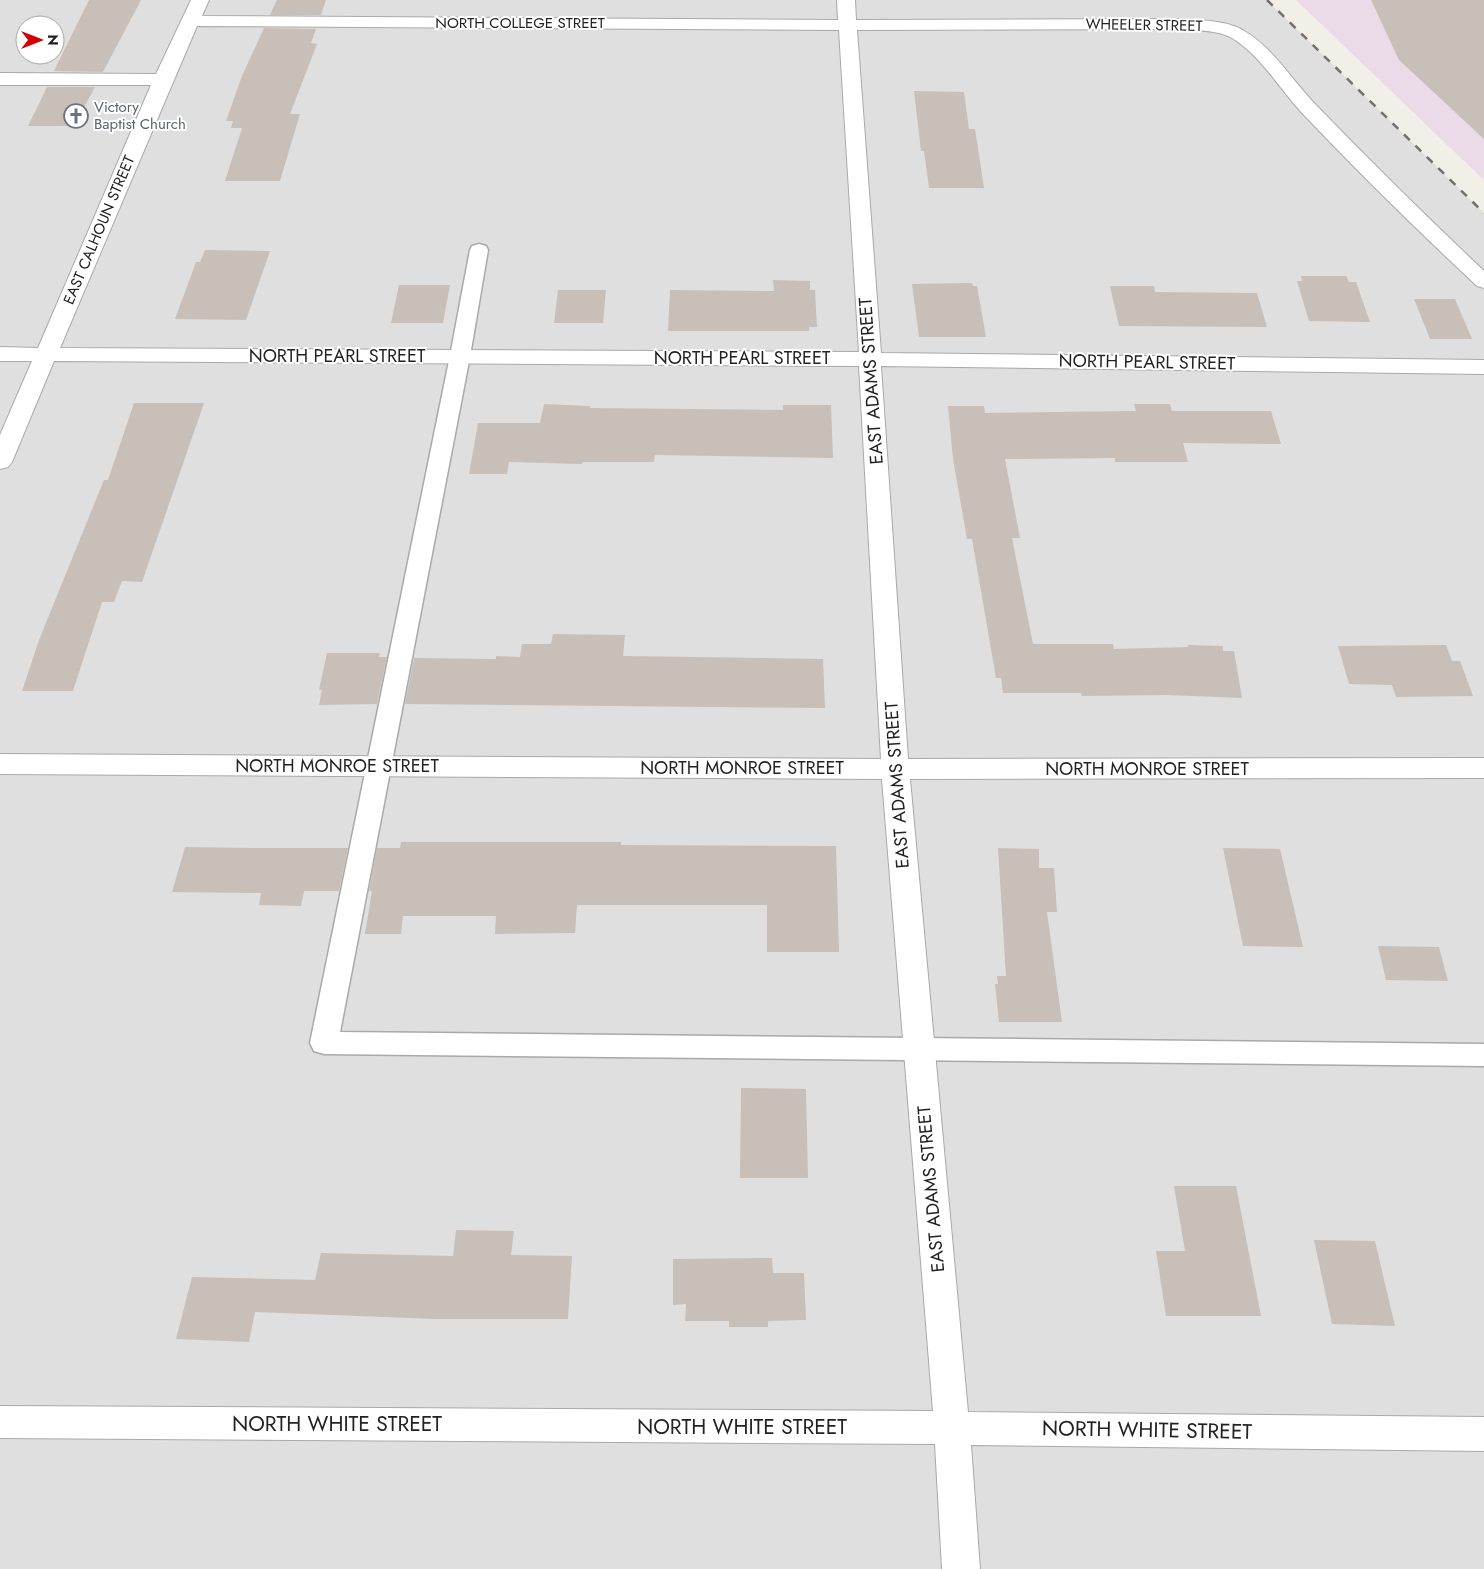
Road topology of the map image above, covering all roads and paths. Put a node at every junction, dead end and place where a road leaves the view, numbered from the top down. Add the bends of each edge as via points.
1 (200, 0) edge
2 (847, 13) edge
3 (191, 21) junction
4 (0, 79) edge
5 (163, 80) junction
6 (479, 250) dead end
7 (1484, 282) edge
8 (0, 354) edge
9 (46, 354) junction
10 (460, 356) junction
11 (870, 359) junction
12 (1484, 367) edge
13 (0, 462) edge
14 (0, 764) edge
15 (379, 766) junction
16 (1484, 768) edge
17 (895, 769) junction
18 (919, 1049) junction
19 (1484, 1055) edge
20 (0, 1422) edge
21 (952, 1428) junction
22 (1484, 1434) edge
23 (961, 1569) edge

1 - 3 street, EAST CALHOUN STREET
2 - 3 street, NORTH COLLEGE STREET
2 - 7 street, WHEELER STREET via 1184,24 1237,34 1255,46 1307,107
2 - 11 street, EAST ADAMS STREET
3 - 5 street, EAST CALHOUN STREET
4 - 5 street
5 - 9 street, EAST CALHOUN STREET
6 - 10 lane
8 - 9 street, NORTH PEARL STREET
9 - 10 street, NORTH PEARL STREET
9 - 13 street, EAST CALHOUN STREET
10 - 11 street, NORTH PEARL STREET
10 - 15 lane
11 - 12 street, NORTH PEARL STREET
11 - 17 street, EAST ADAMS STREET
14 - 15 street, NORTH MONROE STREET
15 - 17 street, NORTH MONROE STREET
15 - 18 lane via 324,1043
16 - 17 street, NORTH MONROE STREET
17 - 18 street, EAST ADAMS STREET
18 - 19 lane
18 - 21 street, EAST ADAMS STREET
20 - 21 street, NORTH WHITE STREET
21 - 22 street, NORTH WHITE STREET
21 - 23 street, EAST ADAMS STREET

